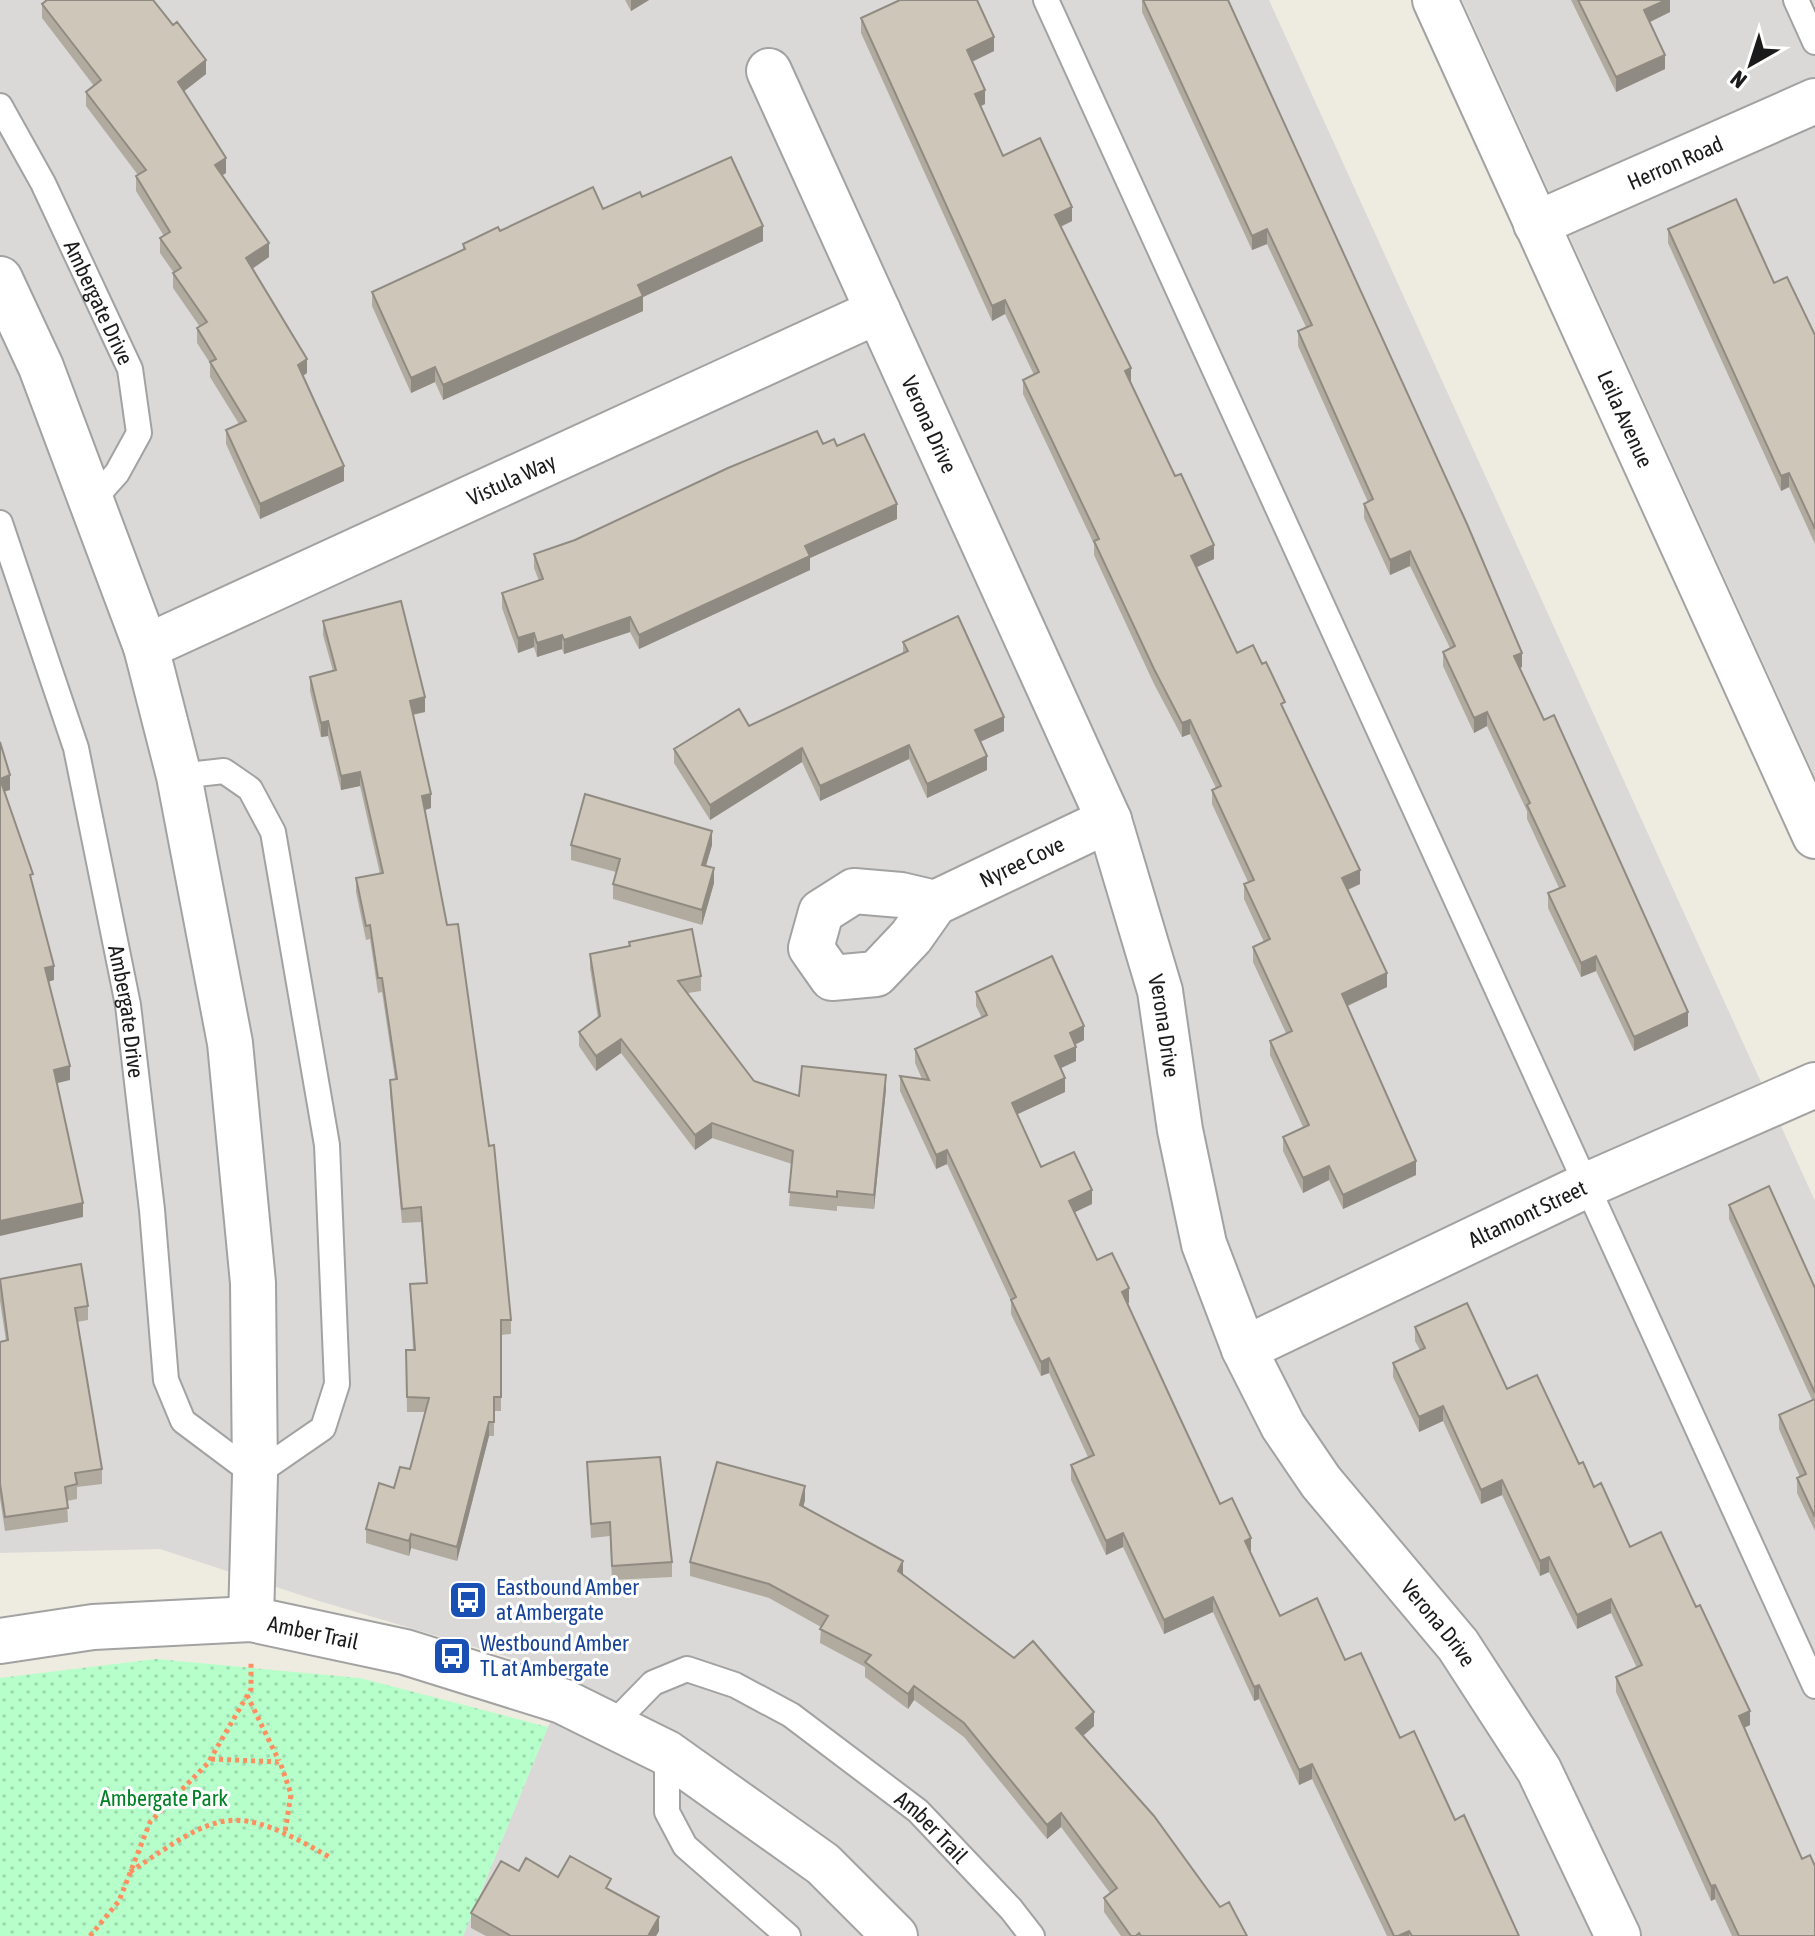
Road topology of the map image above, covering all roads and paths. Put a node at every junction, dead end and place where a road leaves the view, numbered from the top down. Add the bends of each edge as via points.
1 (1046, 0) edge
2 (1435, 0) edge
3 (1796, 0) edge
4 (1815, 42) edge
5 (769, 71) dead end
6 (1815, 101) edge
7 (0, 106) edge
8 (1536, 224) junction
9 (0, 279) edge
10 (878, 311) junction
11 (93, 500) junction
12 (0, 523) edge
13 (146, 647) junction
14 (179, 776) junction
15 (1109, 820) junction
16 (1815, 836) edge
17 (935, 903) dead end
18 (1815, 1085) edge
19 (1587, 1185) junction
20 (1244, 1349) junction
21 (255, 1475) junction
22 (251, 1619) junction
23 (0, 1641) edge
24 (1815, 1686) edge
25 (247, 1695) junction
26 (613, 1724) junction
27 (667, 1753) junction
28 (210, 1759) junction
29 (280, 1762) junction
30 (285, 1832) junction
31 (331, 1858) dead end
32 (129, 1873) junction
33 (90, 1936) edge
34 (788, 1936) edge
35 (895, 1936) edge
36 (1032, 1936) edge
37 (1618, 1936) edge

1 - 19 lane
2 - 8 street, Leila Avenue
3 - 4 lane
5 - 10 street, Verona Drive
6 - 8 street, Herron Road
7 - 11 lane, Ambergate Drive via 43,183 130,369 139,433 117,473
8 - 16 street, Leila Avenue
9 - 11 street
10 - 13 street, Vistula Way
10 - 15 street, Verona Drive
11 - 13 street
12 - 21 lane, Ambergate Drive via 76,748 128,1005 166,1380 183,1421
13 - 14 street
14 - 21 street via 230,1043 253,1283
14 - 21 lane via 224,771 250,789 273,832 327,1145 337,1384 323,1428
15 - 17 street, Nyree Cove
15 - 20 street, Verona Drive via 1160,991 1180,1130 1204,1244
18 - 19 street, Altamont Street
19 - 20 street, Altamont Street
19 - 24 lane
20 - 37 street, Verona Drive via 1283,1426 1321,1482 1458,1645 1539,1770
21 - 22 street
22 - 23 street, Amber Trail via 93,1627
22 - 25 path
22 - 26 street, Amber Trail via 405,1652 562,1701
25 - 28 path
25 - 29 path
26 - 27 street, Amber Trail
26 - 36 lane, Amber Trail via 653,1683 687,1669 735,1685 791,1715 918,1811
27 - 34 lane via 667,1812 685,1846
27 - 35 street, Amber Trail via 823,1864
28 - 29 path
28 - 32 path via 150,1822
29 - 30 path via 291,1794
30 - 31 path
30 - 32 path via 247,1819 209,1822
32 - 33 path via 119,1901

